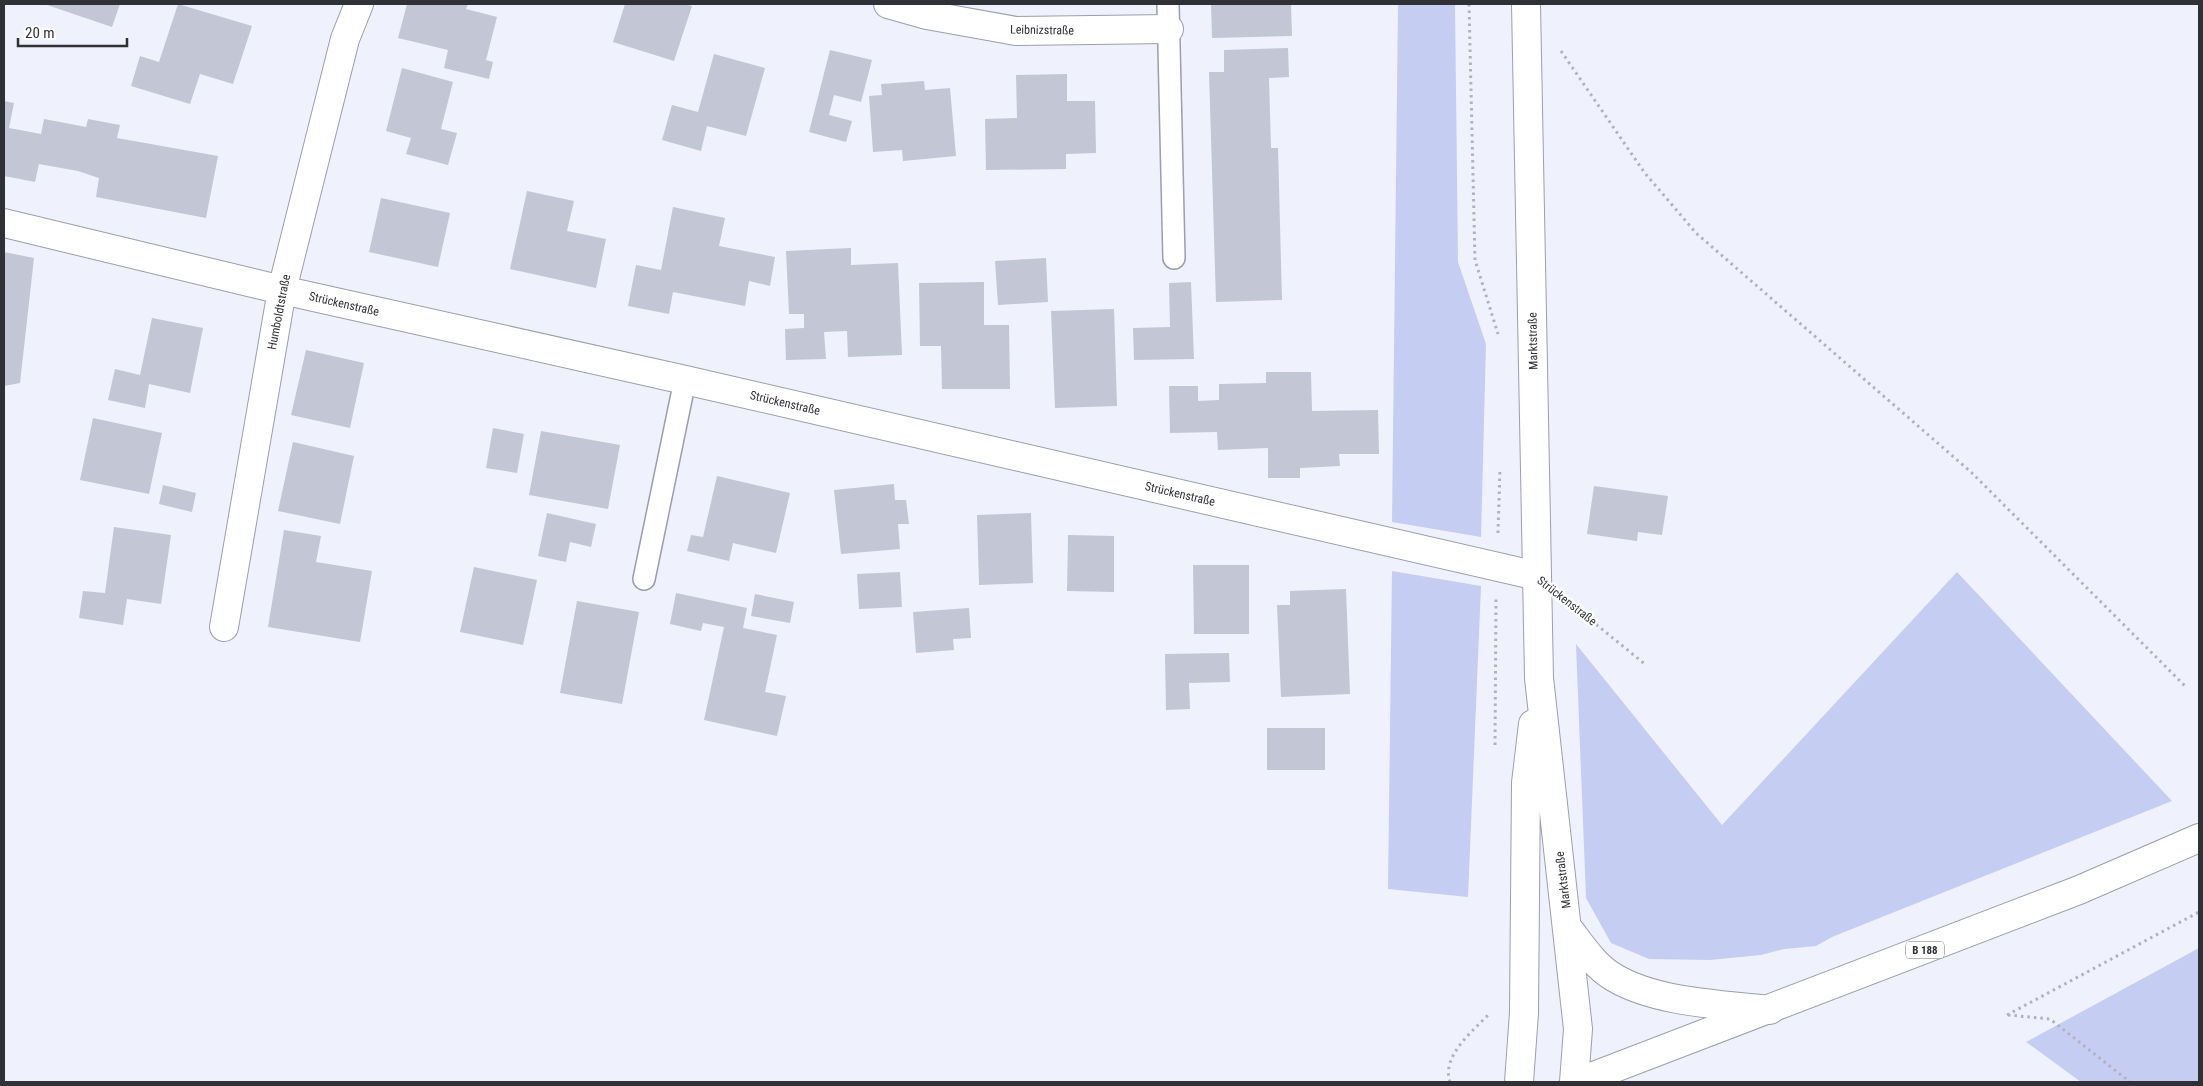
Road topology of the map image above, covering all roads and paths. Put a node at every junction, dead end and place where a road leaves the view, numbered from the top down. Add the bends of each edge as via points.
1 (359, 4) edge
2 (888, 4) edge
3 (1469, 4) edge
4 (1526, 4) edge
5 (1168, 17) edge
6 (1557, 44) dead end
7 (4, 223) edge
8 (1174, 258) dead end
9 (282, 290) junction
10 (1500, 341) dead end
11 (686, 380) junction
12 (1500, 468) dead end
13 (1497, 567) junction
14 (1537, 576) junction
15 (644, 578) dead end
16 (224, 627) dead end
17 (1646, 664) dead end
18 (1538, 678) junction
19 (2187, 688) dead end
20 (1495, 754) dead end
21 (2199, 838) edge
22 (2199, 912) edge
23 (1568, 928) junction
24 (1492, 1010) dead end
25 (1770, 1010) junction
26 (1450, 1082) edge
27 (1519, 1082) edge
28 (1576, 1082) edge
29 (2130, 1082) edge

1 - 9 street, Humboldtstraße via 345,39
2 - 5 street, Leibnizstraße via 927,15 1016,31
3 - 10 path via 1475,260
4 - 14 street, Marktstraße
5 - 8 lane, Leibnizstraße
6 - 19 path via 1644,172 1696,233 1971,472
7 - 9 street, Strückenstraße
9 - 11 street, Strückenstraße
9 - 16 street, Humboldtstraße
11 - 13 street, Strückenstraße
11 - 15 lane
12 - 13 path
13 - 14 street, Strückenstraße
13 - 20 path
14 - 17 path, Strückenstraße
14 - 18 street, Marktstraße
18 - 23 street, Marktstraße
18 - 27 street, Marktstraße via 1526,783 1524,1013
21 - 25 street, B 188 via 2079,890
22 - 29 path via 2007,1015 2050,1019
23 - 25 street via 1589,957 1615,978 1646,992
23 - 28 street, Marktstraße via 1578,1029
24 - 26 path via 1455,1051 1447,1073
25 - 28 street, B 188

